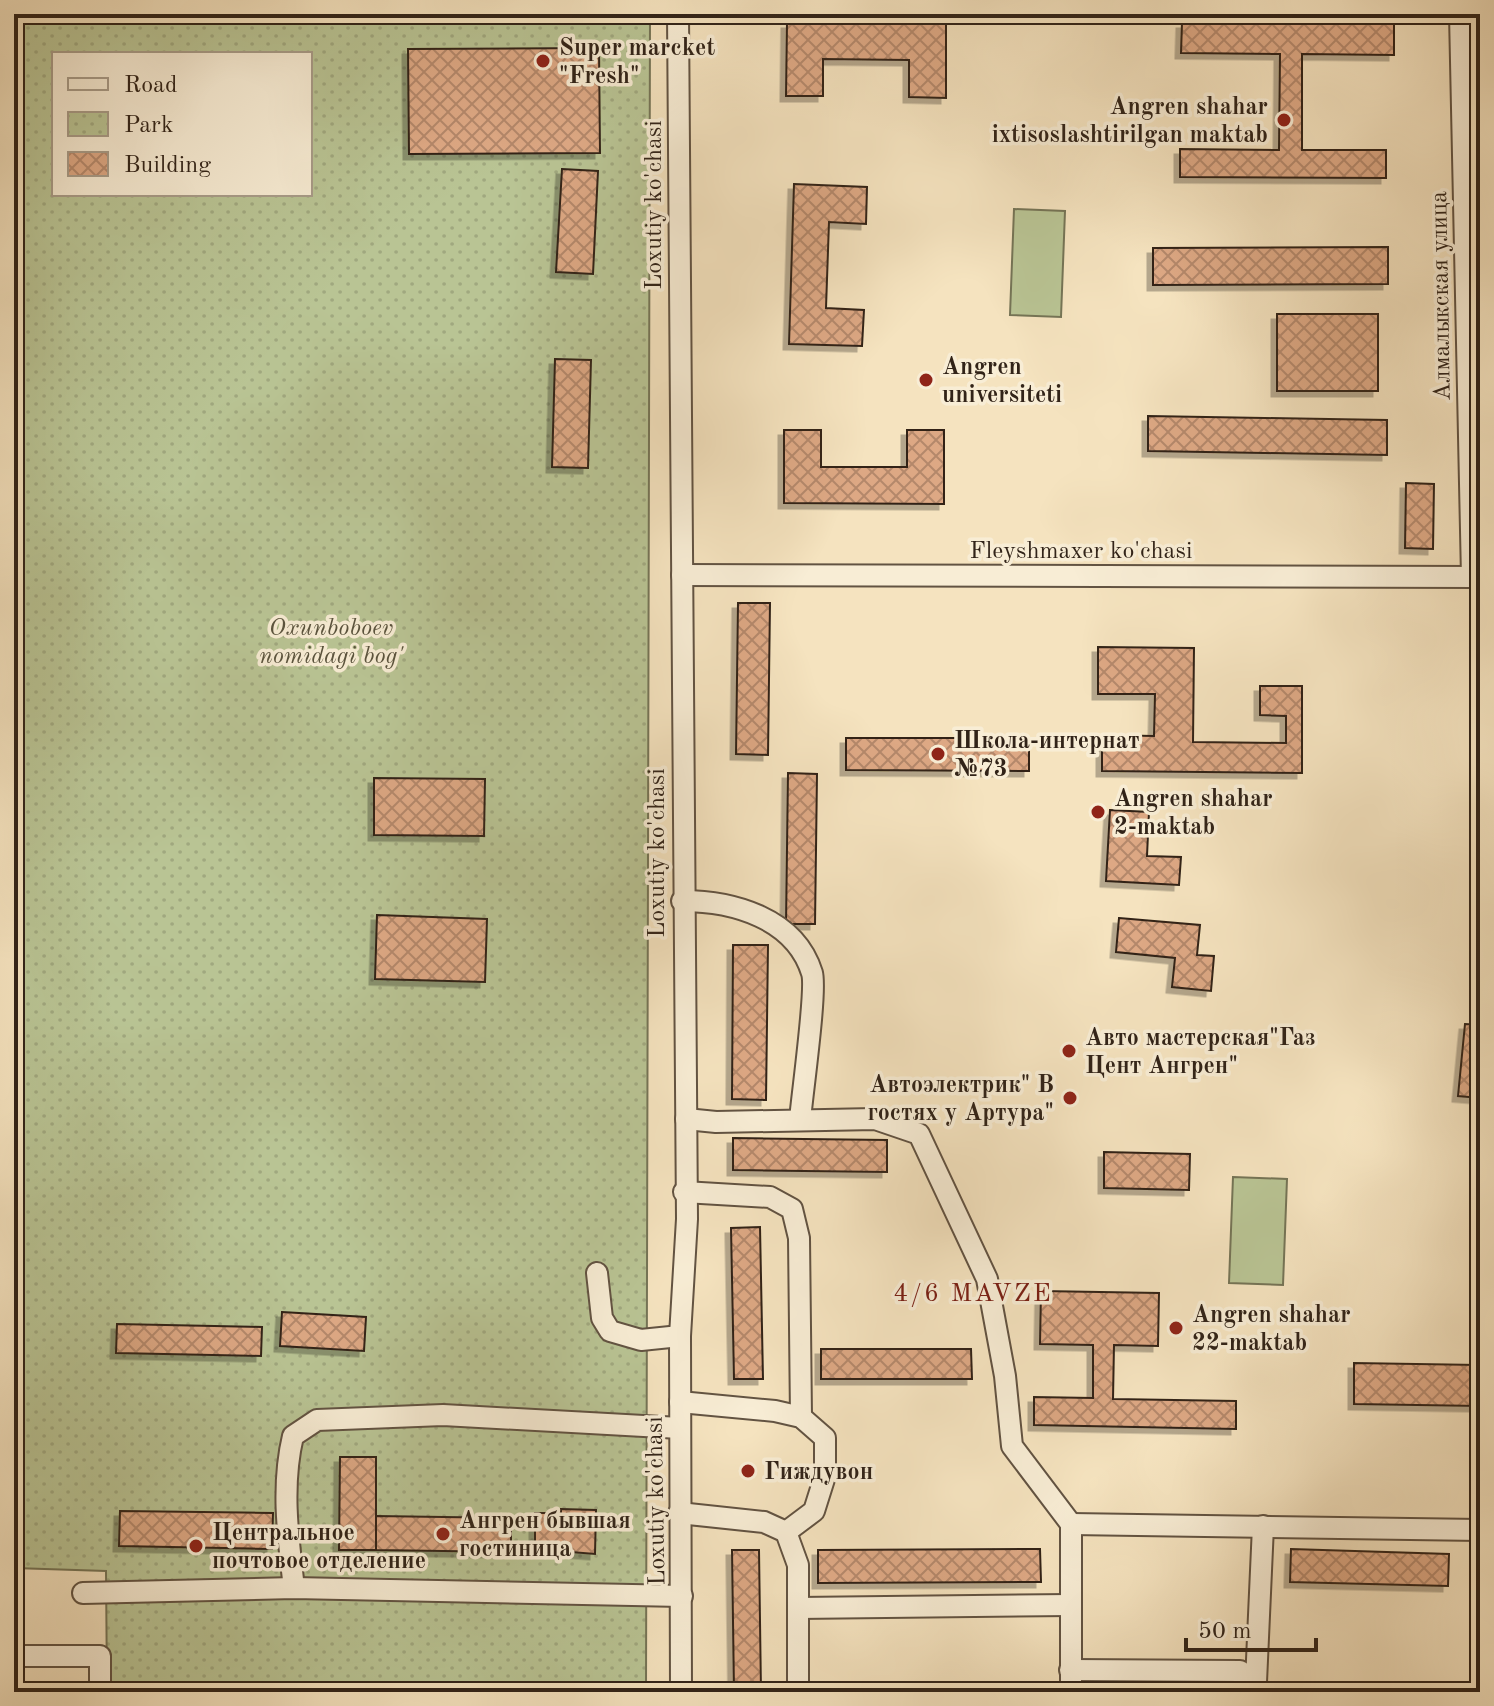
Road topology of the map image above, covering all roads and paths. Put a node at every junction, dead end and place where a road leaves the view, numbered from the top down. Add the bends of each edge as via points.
1 (678, 14) edge
2 (1460, 14) edge
3 (682, 575) junction
4 (1476, 577) edge
5 (682, 901) junction
6 (686, 1119) junction
7 (800, 1120) junction
8 (684, 1192) junction
9 (597, 1273) dead end
10 (680, 1336) junction
11 (680, 1402) junction
12 (801, 1417) junction
13 (680, 1428) junction
14 (679, 1513) junction
15 (1071, 1524) junction
16 (1263, 1526) junction
17 (1480, 1530) edge
18 (786, 1532) junction
19 (294, 1588) junction
20 (83, 1593) dead end
21 (682, 1596) junction
22 (1071, 1605) junction
23 (798, 1608) junction
24 (14, 1656) edge
25 (1070, 1670) junction
26 (1257, 1687) edge
27 (100, 1692) edge
28 (681, 1692) edge
29 (798, 1692) edge
30 (1071, 1692) edge

1 - 3 street, Loxutiy ko'chasi
2 - 4 street, Алмалыкская улица
3 - 4 street, Fleyshmaxer ko'chasi
3 - 5 street, Loxutiy ko'chasi
5 - 6 street, Loxutiy ko'chasi
5 - 7 street via 745,907 790,936 813,975
6 - 7 street
6 - 8 street, Loxutiy ko'chasi
7 - 15 street via 875,1119 919,1134 987,1279 1012,1446
8 - 10 street, Loxutiy ko'chasi
8 - 12 street via 770,1197 792,1209 799,1238
9 - 10 street via 602,1318 610,1331 641,1340
10 - 11 street, Loxutiy ko'chasi
11 - 12 street
11 - 13 street, Loxutiy ko'chasi
12 - 18 street via 825,1438 825,1476 814,1511
13 - 14 street, Loxutiy ko'chasi
13 - 19 street via 443,1415 317,1420 293,1436 287,1461 286,1525
14 - 18 street via 764,1522
14 - 21 street, Loxutiy ko'chasi
15 - 16 street
15 - 22 street
16 - 17 street
16 - 26 street
18 - 23 street via 798,1565
19 - 20 street
19 - 21 street
21 - 28 street, Loxutiy ko'chasi
22 - 23 street
22 - 25 street
23 - 29 street
24 - 27 street via 100,1656
25 - 26 street via 1240,1671
25 - 30 street

